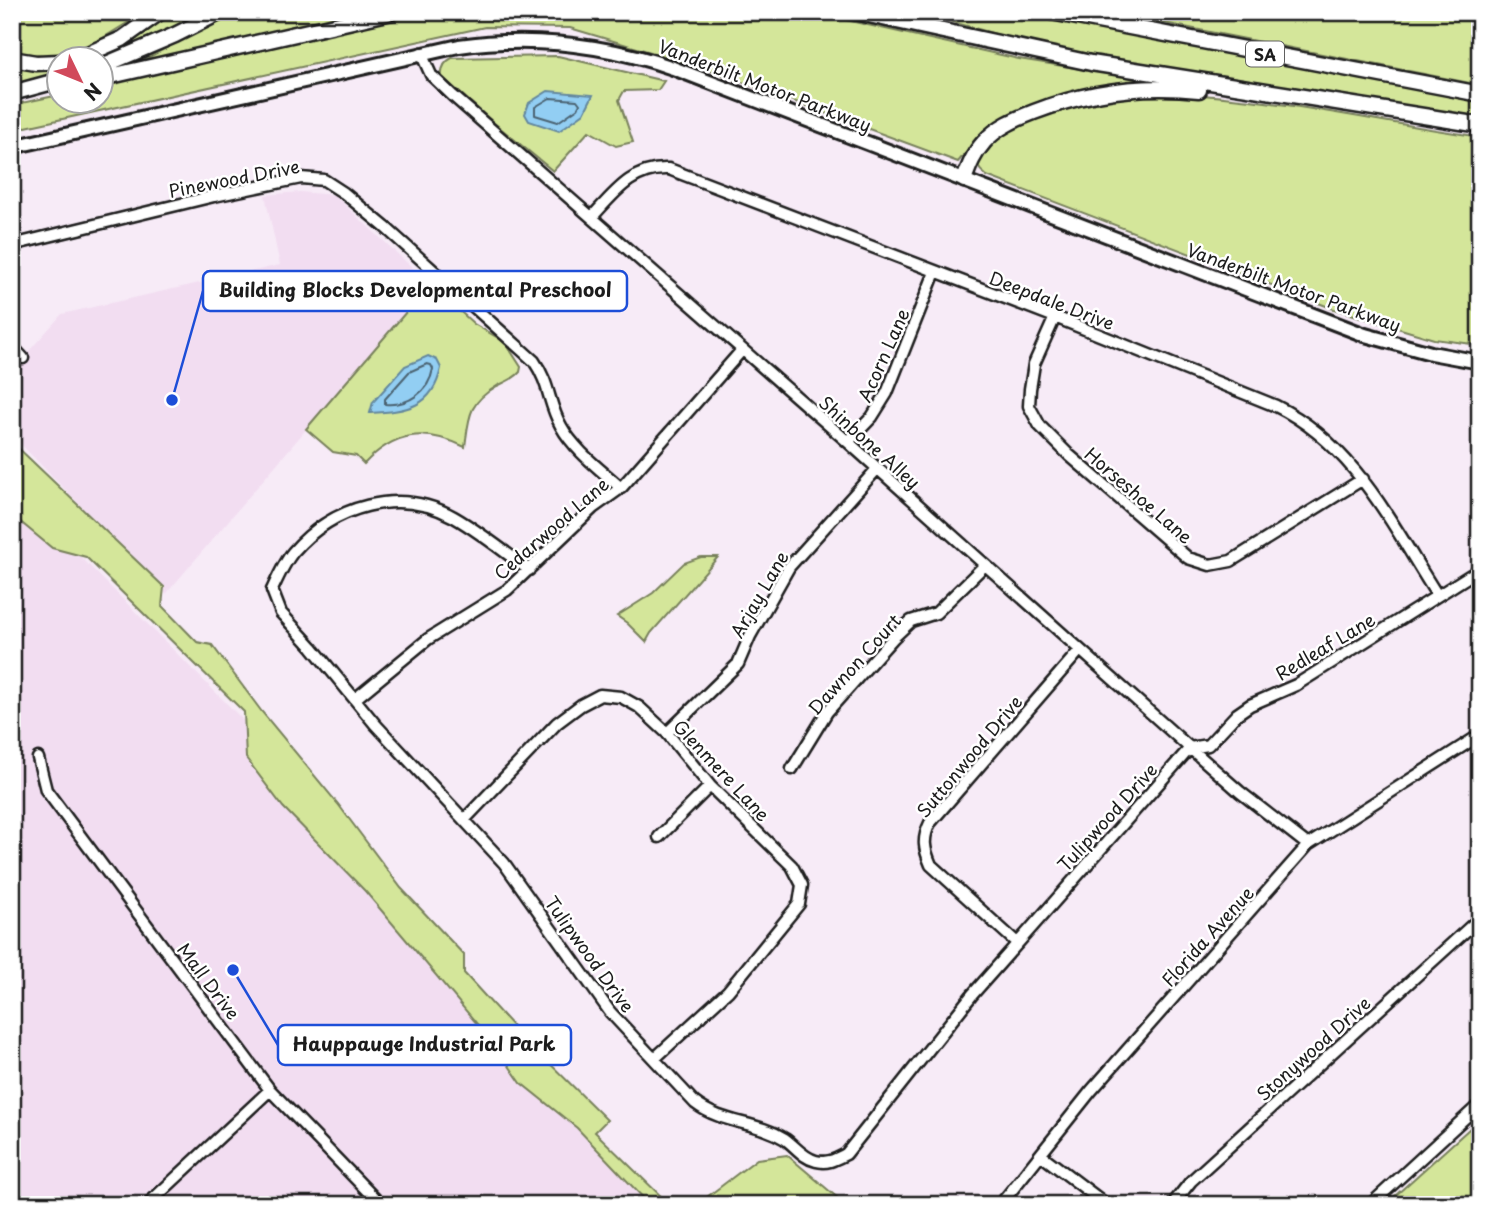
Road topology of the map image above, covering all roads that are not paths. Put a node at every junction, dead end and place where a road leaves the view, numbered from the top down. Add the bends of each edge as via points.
1 (160, 12) edge
2 (221, 12) edge
3 (392, 12) edge
4 (855, 12) edge
5 (1051, 12) edge
6 (106, 46) edge
7 (421, 53) junction
8 (12, 59) edge
9 (116, 60) edge
10 (46, 63) edge
11 (116, 75) edge
12 (46, 84) edge
13 (46, 88) edge
14 (12, 93) edge
15 (1480, 94) edge
16 (1325, 101) junction
17 (1480, 125) edge
18 (12, 147) edge
19 (964, 180) junction
20 (592, 216) junction
21 (12, 245) edge
22 (934, 272) junction
23 (1055, 317) junction
24 (12, 346) edge
25 (741, 350) junction
26 (23, 358) dead end
27 (1480, 362) edge
28 (848, 442) junction
29 (877, 469) junction
30 (1363, 479) junction
31 (621, 488) junction
32 (984, 566) junction
33 (1480, 569) edge
34 (529, 570) junction
35 (1437, 595) junction
36 (1080, 650) junction
37 (355, 699) junction
38 (667, 733) junction
39 (1480, 735) edge
40 (1189, 748) junction
41 (38, 758) dead end
42 (792, 769) dead end
43 (710, 786) junction
44 (464, 819) junction
45 (659, 837) dead end
46 (1308, 845) junction
47 (1480, 918) edge
48 (1017, 942) junction
49 (654, 1059) junction
50 (270, 1090) junction
51 (1480, 1104) edge
52 (1041, 1155) junction
53 (147, 1205) edge
54 (381, 1205) edge
55 (1000, 1205) edge
56 (1107, 1205) edge
57 (1172, 1205) edge
58 (1370, 1205) edge

1 - 6 highway
2 - 9 highway
3 - 11 highway
4 - 16 highway, SA via 1064,58
5 - 15 highway, SA
7 - 18 main road, Vanderbilt Motor Parkway
7 - 19 main road, Vanderbilt Motor Parkway via 517,41 569,43 624,53
7 - 20 street, Shinbone Alley via 427,69 444,88
8 - 10 highway
12 - 14 highway
13 - 14 highway
16 - 17 highway, SA
16 - 19 highway via 1258,99 1191,89 1097,93 1042,109 999,129 979,149
19 - 27 main road, Vanderbilt Motor Parkway via 1365,335
20 - 22 street, Deepdale Drive via 622,183 655,168 669,169
20 - 25 street, Shinbone Alley
21 - 31 street, Pinewood Drive via 301,178 324,180 384,227 534,361 545,376 561,427
22 - 23 street, Deepdale Drive
22 - 28 street, Acorn Lane via 887,393
23 - 30 street, Deepdale Drive via 1296,416 1325,438
23 - 30 street, Horseshoe Lane via 1034,364 1030,389 1030,406 1040,426 1188,558 1210,565 1231,561
24 - 26 street
25 - 28 street, Shinbone Alley
25 - 31 street, Cedarwood Lane
28 - 29 street, Shinbone Alley
29 - 32 street, Shinbone Alley
29 - 38 street, Arjay Lane via 789,568 738,664
30 - 35 street, Deepdale Drive
31 - 34 street, Cedarwood Lane via 593,508
32 - 36 street, Shinbone Alley
32 - 42 street, Dawnon Court via 936,613 911,621 894,637 827,712
33 - 35 street, Redleaf Lane
34 - 37 street, Cedarwood Lane via 507,590 428,639
34 - 37 street, Tulipwood Drive via 453,516 416,503 383,502 356,508 314,531 293,552 272,590 281,613
35 - 40 street, Redleaf Lane via 1296,685 1250,705 1208,745
36 - 40 street, Shinbone Alley
36 - 48 street, Suttonwood Drive via 924,835 931,865
37 - 44 street, Tulipwood Drive
38 - 43 street, Glenmere Lane
38 - 44 street, Glenmere Lane via 639,707 621,697 600,695 557,723
39 - 46 street, Florida Avenue
40 - 46 street, Shinbone Alley
40 - 48 street, Tulipwood Drive
41 - 50 street, Mall Drive via 46,790
43 - 45 street
43 - 49 street, Glenmere Lane via 792,866 802,885 799,904 727,991
44 - 49 street, Tulipwood Drive via 504,863 610,1013
46 - 52 street, Florida Avenue via 1091,1091
47 - 57 street, Stonywood Drive via 1191,1181
48 - 49 street, Tulipwood Drive via 846,1154 832,1162 806,1157 785,1139 760,1127 709,1114
50 - 53 street
50 - 54 street, Mall Drive
51 - 58 street
52 - 55 street, Florida Avenue
52 - 56 street

